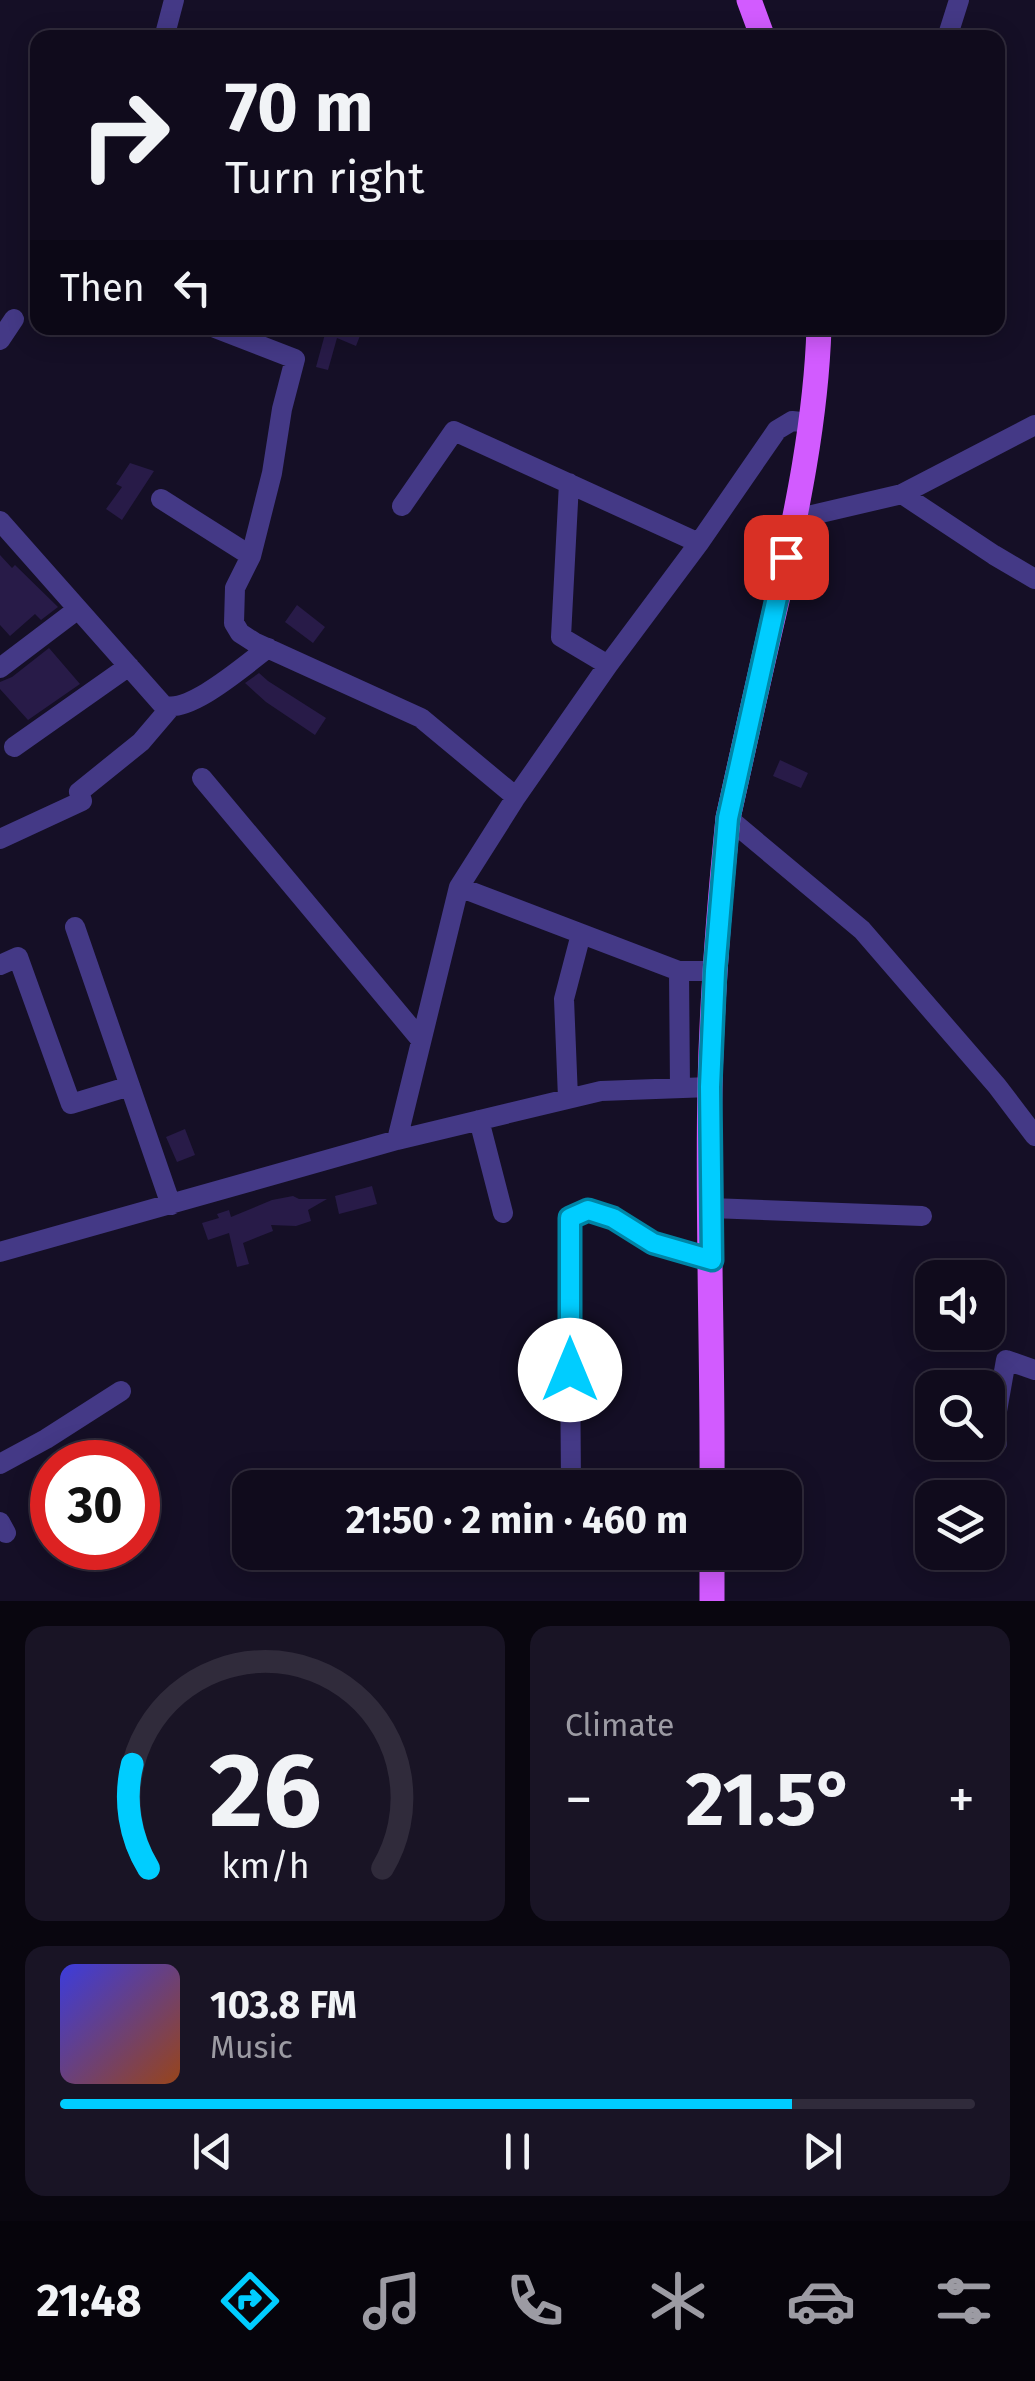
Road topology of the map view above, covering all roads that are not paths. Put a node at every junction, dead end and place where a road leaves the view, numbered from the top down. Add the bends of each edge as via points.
1 (174, 0) edge
2 (749, 0) edge
3 (959, 0) edge
4 (166, 30) edge
5 (761, 30) edge
6 (950, 30) edge
7 (14, 319) dead end
8 (233, 335) edge
9 (819, 335) edge
10 (0, 340) edge
11 (811, 423) junction
12 (1035, 425) edge
13 (569, 483) junction
14 (902, 494) junction
15 (162, 499) dead end
16 (402, 506) dead end
17 (795, 519) junction
18 (0, 520) edge
19 (699, 543) junction
20 (250, 556) junction
21 (1035, 579) edge
22 (78, 609) junction
23 (268, 648) junction
24 (608, 665) junction
25 (129, 666) junction
26 (0, 668) edge
27 (170, 708) junction
28 (14, 748) dead end
29 (202, 778) dead end
30 (516, 797) junction
31 (728, 818) junction
32 (0, 839) edge
33 (459, 888) junction
34 (75, 927) dead end
35 (581, 934) junction
36 (0, 965) edge
37 (679, 971) junction
38 (715, 971) junction
39 (422, 1040) junction
40 (130, 1086) junction
41 (710, 1087) junction
42 (680, 1088) junction
43 (568, 1098) junction
44 (479, 1120) junction
45 (1035, 1136) edge
46 (397, 1140) junction
47 (171, 1205) junction
48 (711, 1208) junction
49 (503, 1213) dead end
50 (922, 1216) dead end
51 (0, 1252) edge
52 (712, 1260) junction
53 (1004, 1370) edge
54 (1035, 1370) edge
55 (120, 1390) dead end
56 (0, 1464) edge
57 (571, 1470) edge
58 (712, 1470) edge
59 (712, 1570) edge
60 (712, 1601) edge

1 - 4 street
2 - 5 main road
3 - 6 street
7 - 10 street
8 - 20 street via 295,359
9 - 11 main road
11 - 17 main road
11 - 19 street via 792,421 777,430
12 - 14 street
13 - 16 street via 454,431
13 - 19 street
13 - 24 street via 561,637
14 - 17 street
14 - 21 street
15 - 20 street
17 - 31 main road
18 - 22 street
19 - 24 street
20 - 23 street via 235,588 234,623 240,634
22 - 25 street
22 - 26 street
23 - 27 street via 194,702
23 - 30 street via 421,718
24 - 30 street
25 - 27 street
25 - 28 street
27 - 32 street via 141,742 79,792 82,801
29 - 39 street
30 - 33 street
31 - 38 main road
31 - 45 street via 862,930
33 - 35 street
33 - 39 street
34 - 40 street
35 - 37 street
35 - 43 street via 564,999
36 - 40 street via 18,958 71,1104
37 - 38 street
37 - 42 street
38 - 41 main road
39 - 46 street
40 - 47 street
41 - 42 street
41 - 48 main road
42 - 43 street via 601,1090
43 - 44 street
44 - 46 street
44 - 49 street
46 - 47 street
47 - 51 street
48 - 50 street
48 - 52 main road
52 - 57 street via 653,1243 588,1210 570,1218
52 - 58 main road
53 - 54 street via 1006,1360
55 - 56 street
59 - 60 main road

